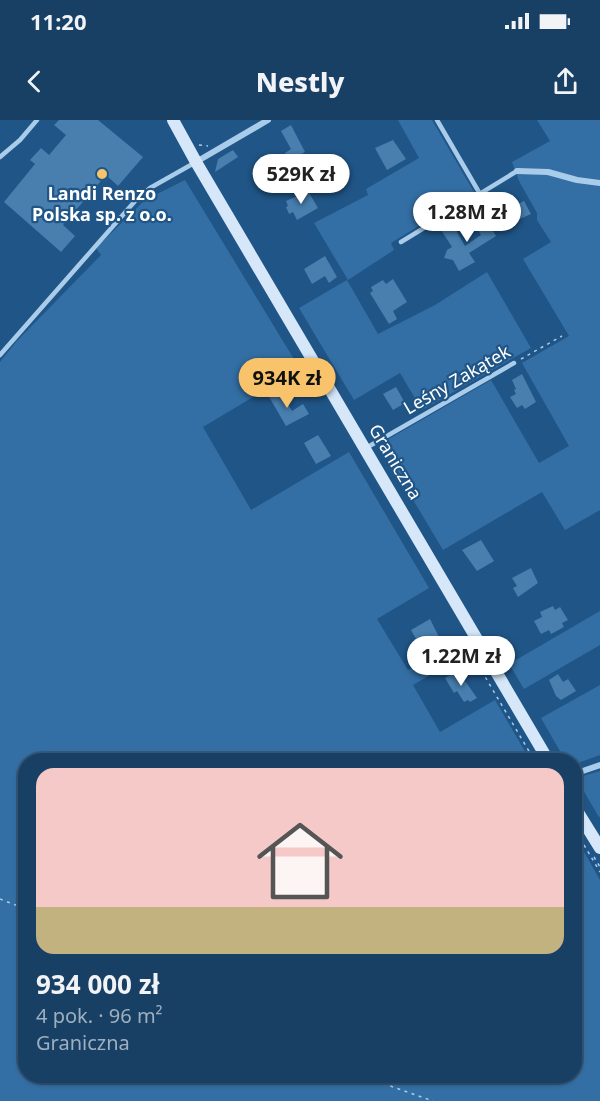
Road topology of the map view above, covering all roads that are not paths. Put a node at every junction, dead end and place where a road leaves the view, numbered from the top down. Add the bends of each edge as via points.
1 (37, 120) edge
2 (173, 120) edge
3 (268, 120) edge
4 (437, 120) edge
5 (0, 157) edge
6 (196, 162) junction
7 (517, 171) joint
8 (600, 183) edge
9 (480, 194) junction
10 (401, 242) dead end
11 (0, 355) edge
12 (514, 363) road end
13 (366, 448) junction
14 (544, 753) edge
15 (600, 765) edge
16 (582, 771) edge
17 (582, 819) edge
18 (600, 848) edge

1 - 5 lane
2 - 6 street, Graniczna
3 - 6 street
4 - 9 lane
6 - 11 lane via 136,200
6 - 13 street, Graniczna
7 - 8 street via 548,172
7 - 9 lane
9 - 10 lane
12 - 13 lane, Leśny Zakątek
13 - 14 street, Graniczna
15 - 16 street
17 - 18 street

